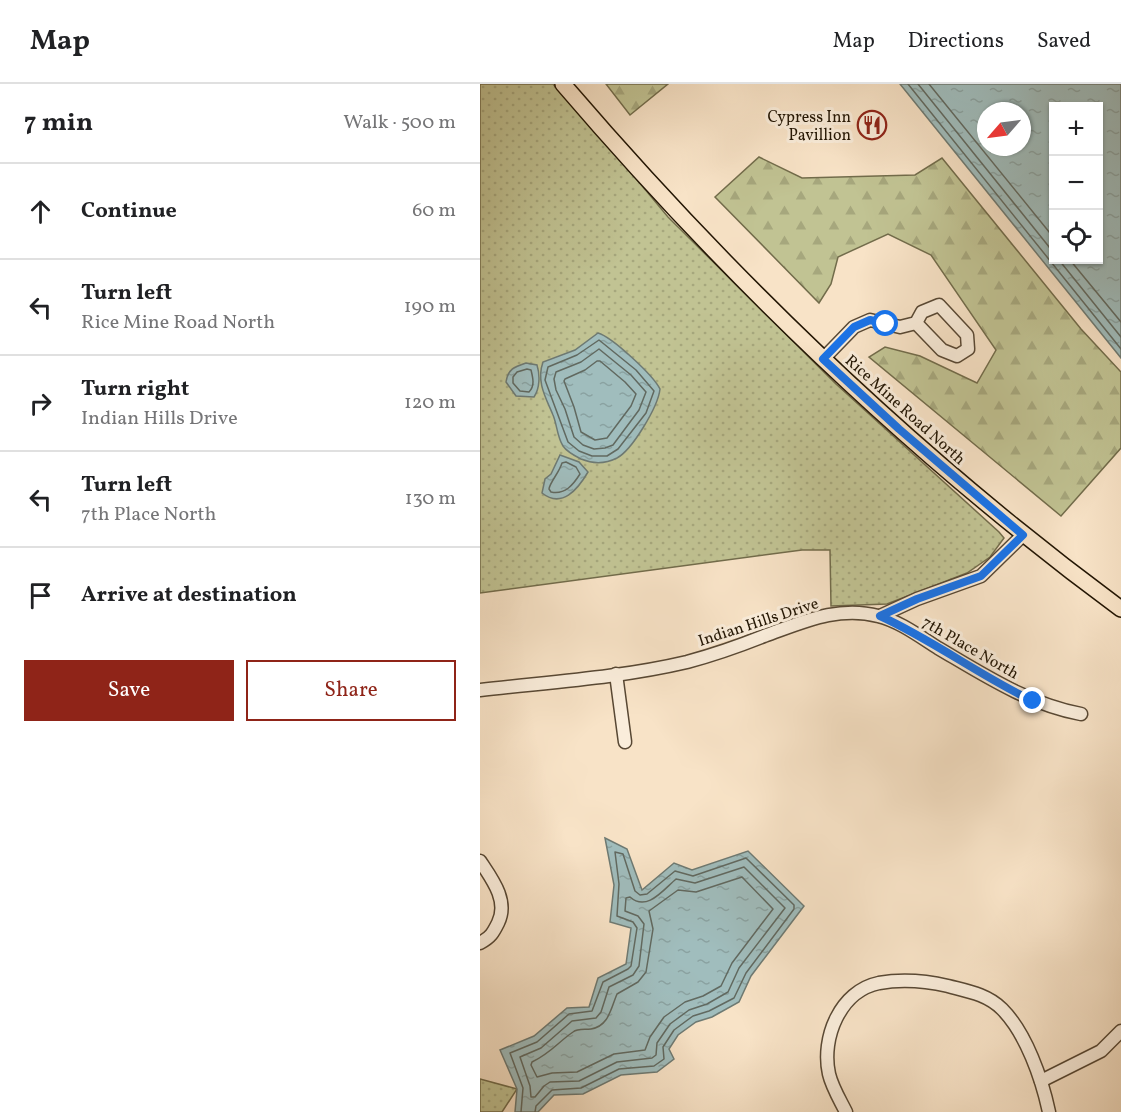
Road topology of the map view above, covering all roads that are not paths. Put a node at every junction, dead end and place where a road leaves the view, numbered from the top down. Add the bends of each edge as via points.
1 (563, 84) edge
2 (916, 322) junction
3 (823, 359) junction
4 (1023, 535) junction
5 (1121, 609) edge
6 (880, 616) junction
7 (616, 674) junction
8 (480, 690) edge
9 (1081, 714) dead end
10 (625, 742) dead end
11 (480, 861) edge
12 (480, 943) edge
13 (1121, 1031) edge
14 (1041, 1081) junction
15 (846, 1112) edge
16 (1049, 1112) edge

1 - 3 main road, Rice Mine Road North via 676,212
2 - 2 street via 942,350 957,356 968,349 967,335 939,305 922,312
2 - 3 street via 900,327 870,320 854,327
3 - 4 main road, Rice Mine Road North
4 - 5 main road, Rice Mine Road North
4 - 6 street via 981,576
6 - 7 street, Indian Hills Drive via 849,612 815,617 687,662
6 - 9 street, 7th Place North via 1011,691
7 - 8 street, Indian Hills Drive
7 - 10 street
11 - 12 street via 502,904 492,937
13 - 14 street via 1101,1051
14 - 15 street via 1015,1023 981,994 924,981 878,983 857,993 841,1009 831,1029 827,1052 829,1076
14 - 16 street

